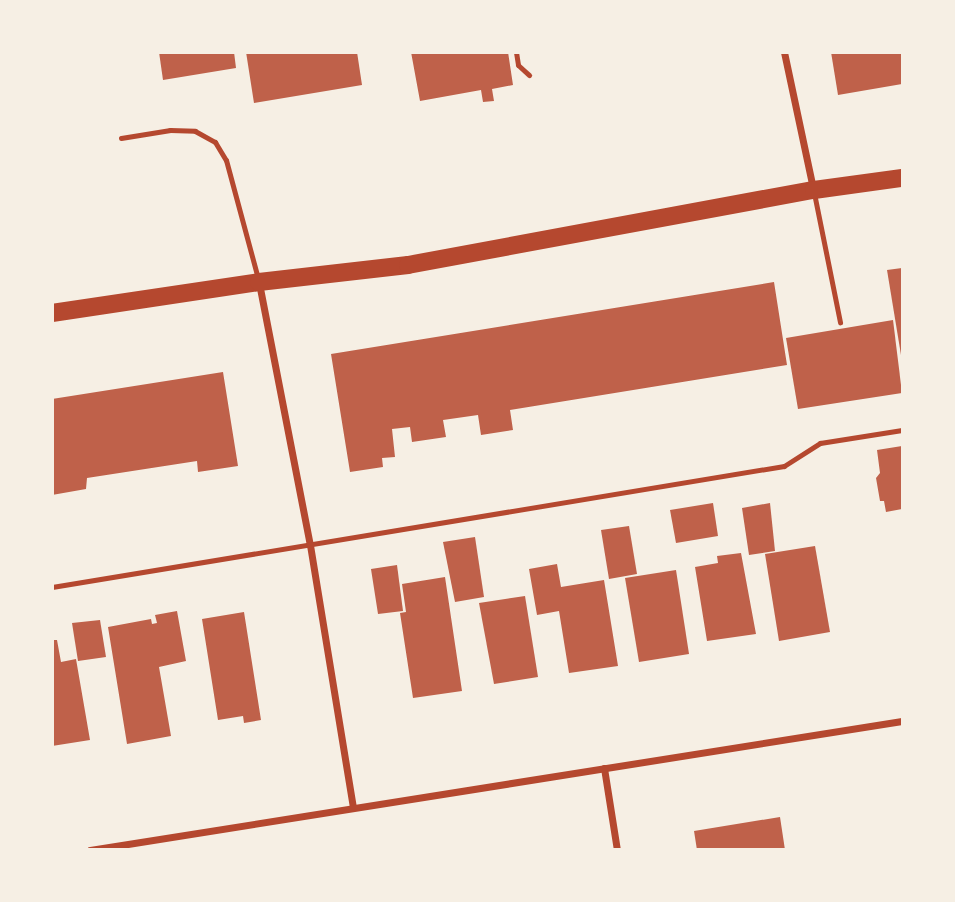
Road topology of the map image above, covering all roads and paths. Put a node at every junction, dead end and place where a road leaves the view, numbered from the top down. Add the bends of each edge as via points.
1 (516, 52) edge
2 (784, 52) edge
3 (528, 75) dead end
4 (121, 138) dead end
5 (902, 178) edge
6 (814, 190) junction
7 (259, 282) junction
8 (52, 313) edge
9 (840, 322) dead end
10 (902, 430) edge
11 (310, 545) junction
12 (52, 587) edge
13 (902, 722) edge
14 (604, 768) junction
15 (353, 808) junction
16 (94, 849) edge
17 (617, 849) edge

1 - 3 lane via 518,65
2 - 6 street
4 - 7 lane via 195,131 215,142 226,160
5 - 6 main road
6 - 7 main road via 408,265
6 - 9 lane
7 - 8 main road
7 - 11 street
10 - 11 lane via 820,443 784,466
11 - 12 lane
11 - 15 street
13 - 14 street
14 - 15 street
14 - 17 street
15 - 16 street

